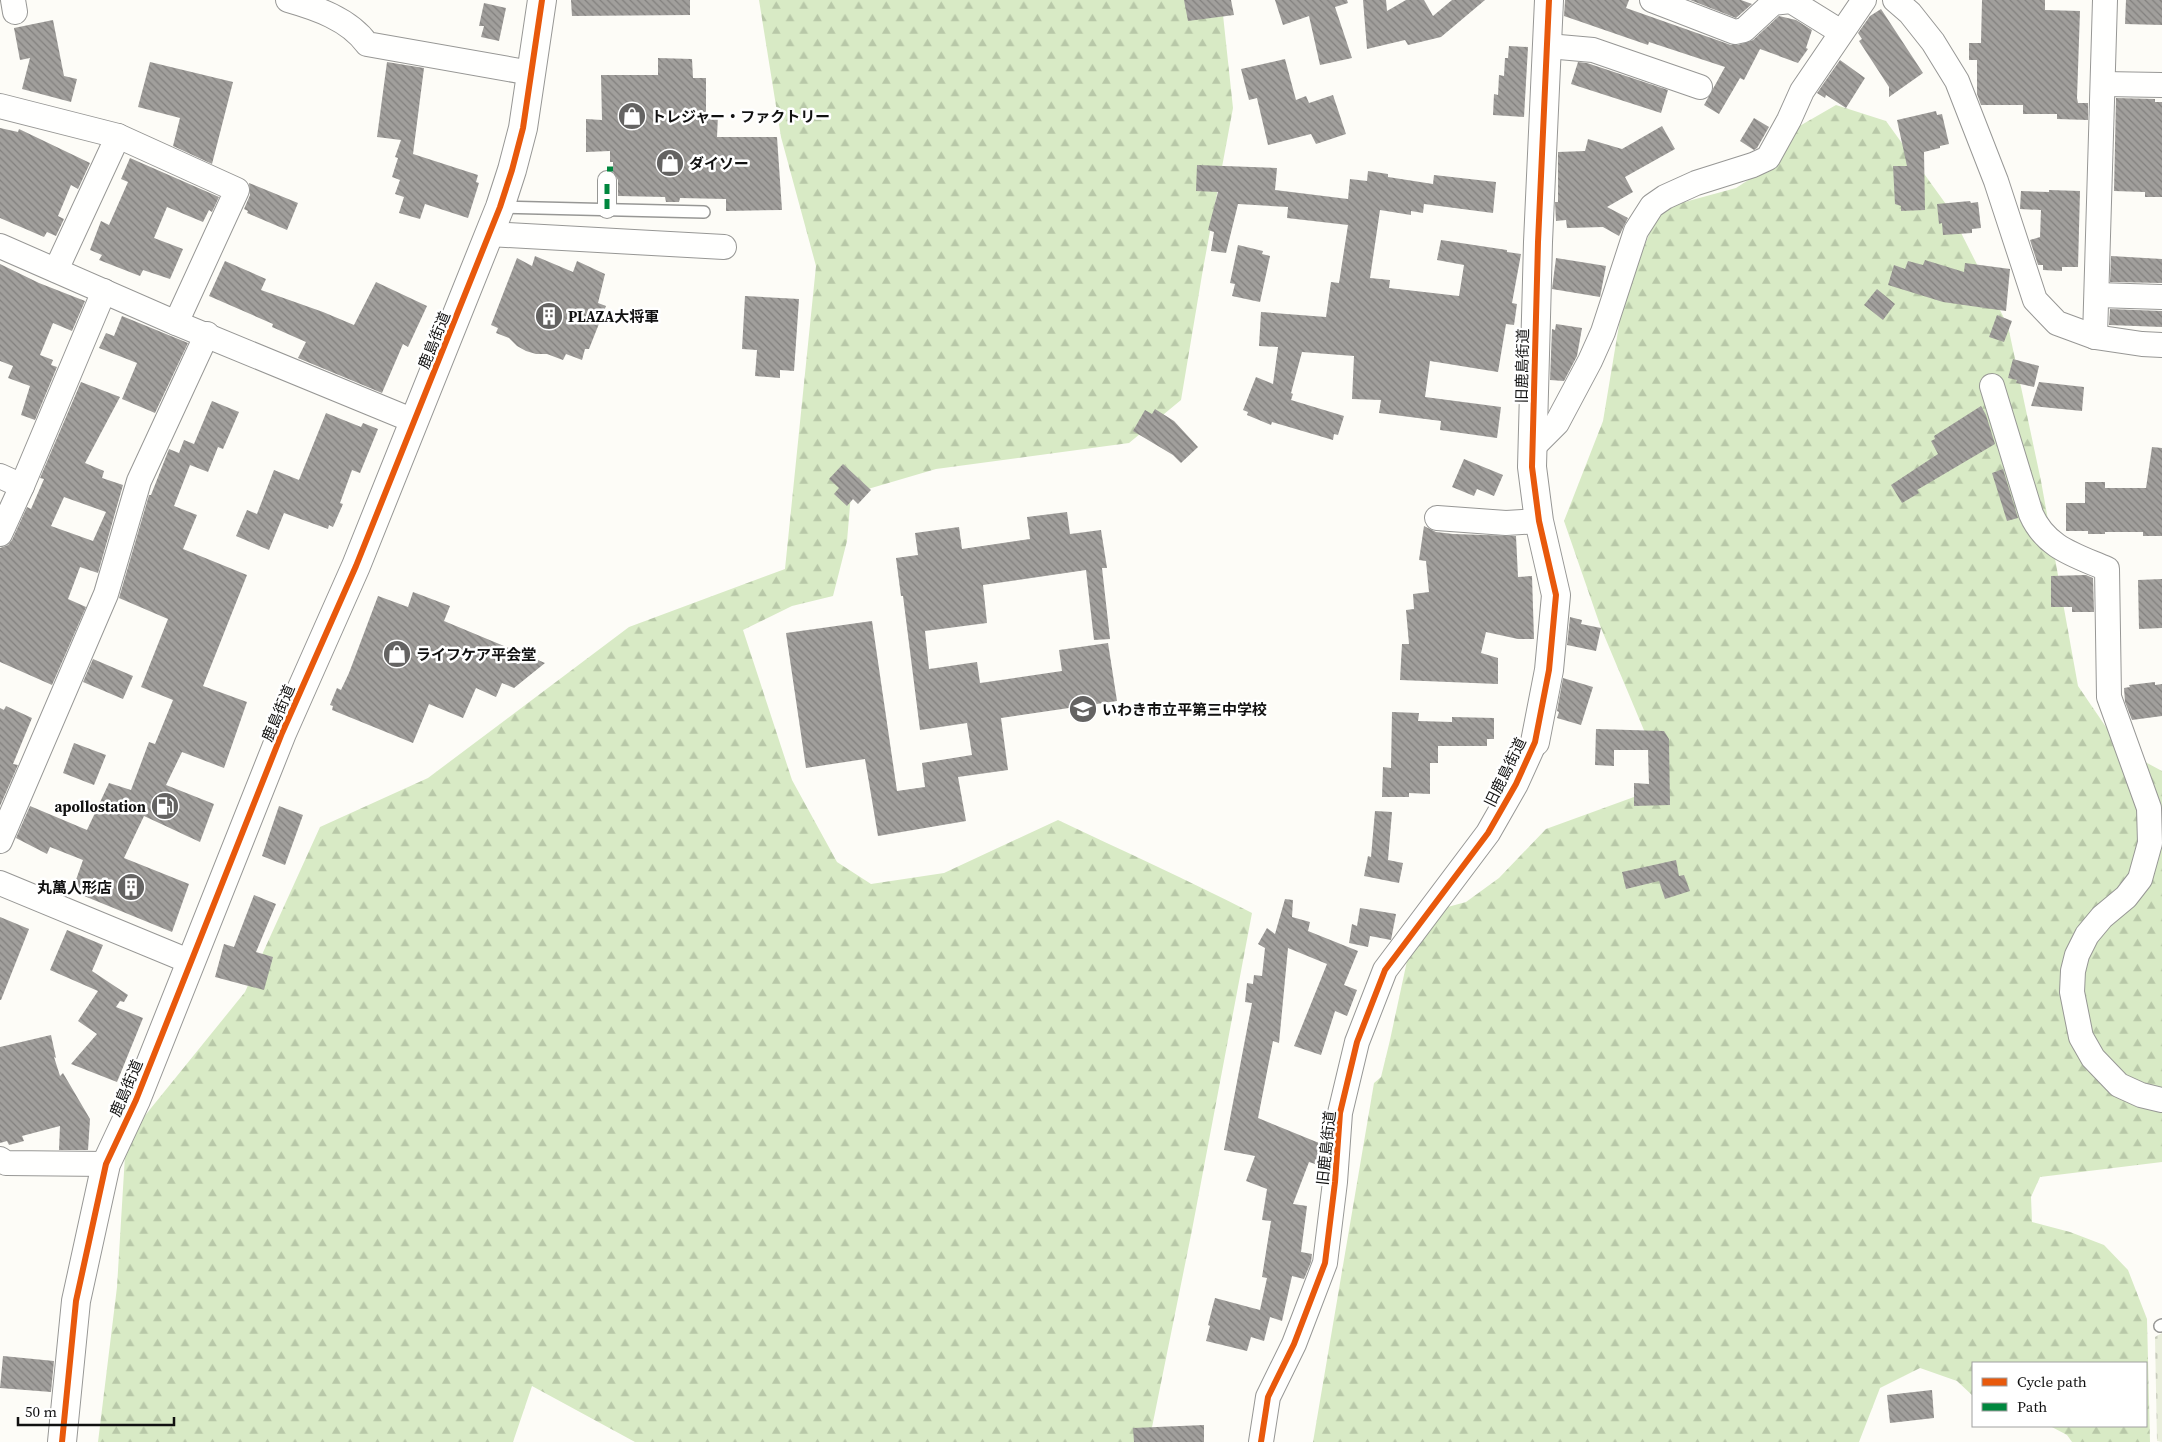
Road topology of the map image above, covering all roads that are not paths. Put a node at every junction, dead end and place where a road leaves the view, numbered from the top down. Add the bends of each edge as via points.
1 (288, 0) edge
2 (542, 0) edge
3 (1549, 0) edge
4 (1652, 0) edge
5 (1864, 0) edge
6 (1895, 0) edge
7 (2105, 0) edge
8 (313, 4) edge
9 (1841, 32) junction
10 (1548, 46) junction
11 (531, 73) junction
12 (2103, 84) junction
13 (2162, 85) edge
14 (1700, 88) dead end
15 (0, 106) edge
16 (118, 136) junction
17 (609, 172) dead end
18 (500, 206) junction
19 (606, 209) junction
20 (704, 212) dead end
21 (489, 234) junction
22 (0, 246) edge
23 (724, 247) dead end
24 (56, 270) junction
25 (104, 291) junction
26 (2097, 295) junction
27 (2162, 297) edge
28 (176, 322) junction
29 (207, 334) junction
30 (2096, 337) junction
31 (2162, 345) edge
32 (1992, 386) dead end
33 (414, 421) junction
34 (1533, 448) junction
35 (0, 476) edge
36 (22, 486) junction
37 (1437, 518) dead end
38 (1539, 521) junction
39 (0, 534) edge
40 (1535, 742) joint
41 (0, 840) edge
42 (0, 883) edge
43 (191, 962) junction
44 (2162, 1100) edge
45 (0, 1159) edge
46 (106, 1164) junction
47 (62, 1442) edge
48 (1262, 1442) edge

1 - 8 street
2 - 11 street, 鹿島街道
3 - 10 street, 旧鹿島街道
4 - 9 street via 1735,32 1744,30 1773,3 1791,1
5 - 9 street
6 - 30 street via 1933,42 1957,80 1996,181 2035,300 2058,323
7 - 12 street
8 - 11 street via 361,35 367,44
9 - 34 street via 1802,91 1768,158 1696,183 1664,197 1649,210 1636,232 1603,332 1590,361 1557,423
10 - 14 street via 1593,50
10 - 34 street, 旧鹿島街道 via 1538,242
11 - 18 street, 鹿島街道 via 523,128
12 - 13 street
12 - 26 street
15 - 16 street
16 - 24 street
16 - 28 street via 237,190
17 - 19 street
18 - 19 lane
18 - 21 street, 鹿島街道
19 - 20 lane
21 - 23 street
21 - 33 street, 鹿島街道
22 - 24 street
24 - 25 street
25 - 28 street
25 - 36 street
26 - 27 street
26 - 30 street
28 - 29 street
29 - 33 street
29 - 41 street via 139,481 106,594
30 - 31 street
32 - 44 street via 2030,514 2038,529 2064,551 2107,569 2109,697 2149,808 2150,843 2140,879 2087,935 2073,971 2072,992 2080,1037 2093,1058 2119,1085 2141,1096
33 - 43 street, 鹿島街道 via 356,566 282,733
34 - 38 street, 旧鹿島街道 via 1532,467
35 - 36 street
36 - 39 street
37 - 38 street via 1506,523
38 - 40 street, 旧鹿島街道 via 1556,595 1549,670
40 - 48 street, 旧鹿島街道 via 1488,833 1385,970 1357,1042 1340,1114 1325,1263 1294,1344 1268,1397
42 - 43 street
43 - 46 street, 鹿島街道 via 136,1100
45 - 46 street via 6,1163
46 - 47 street, 鹿島街道 via 76,1301

